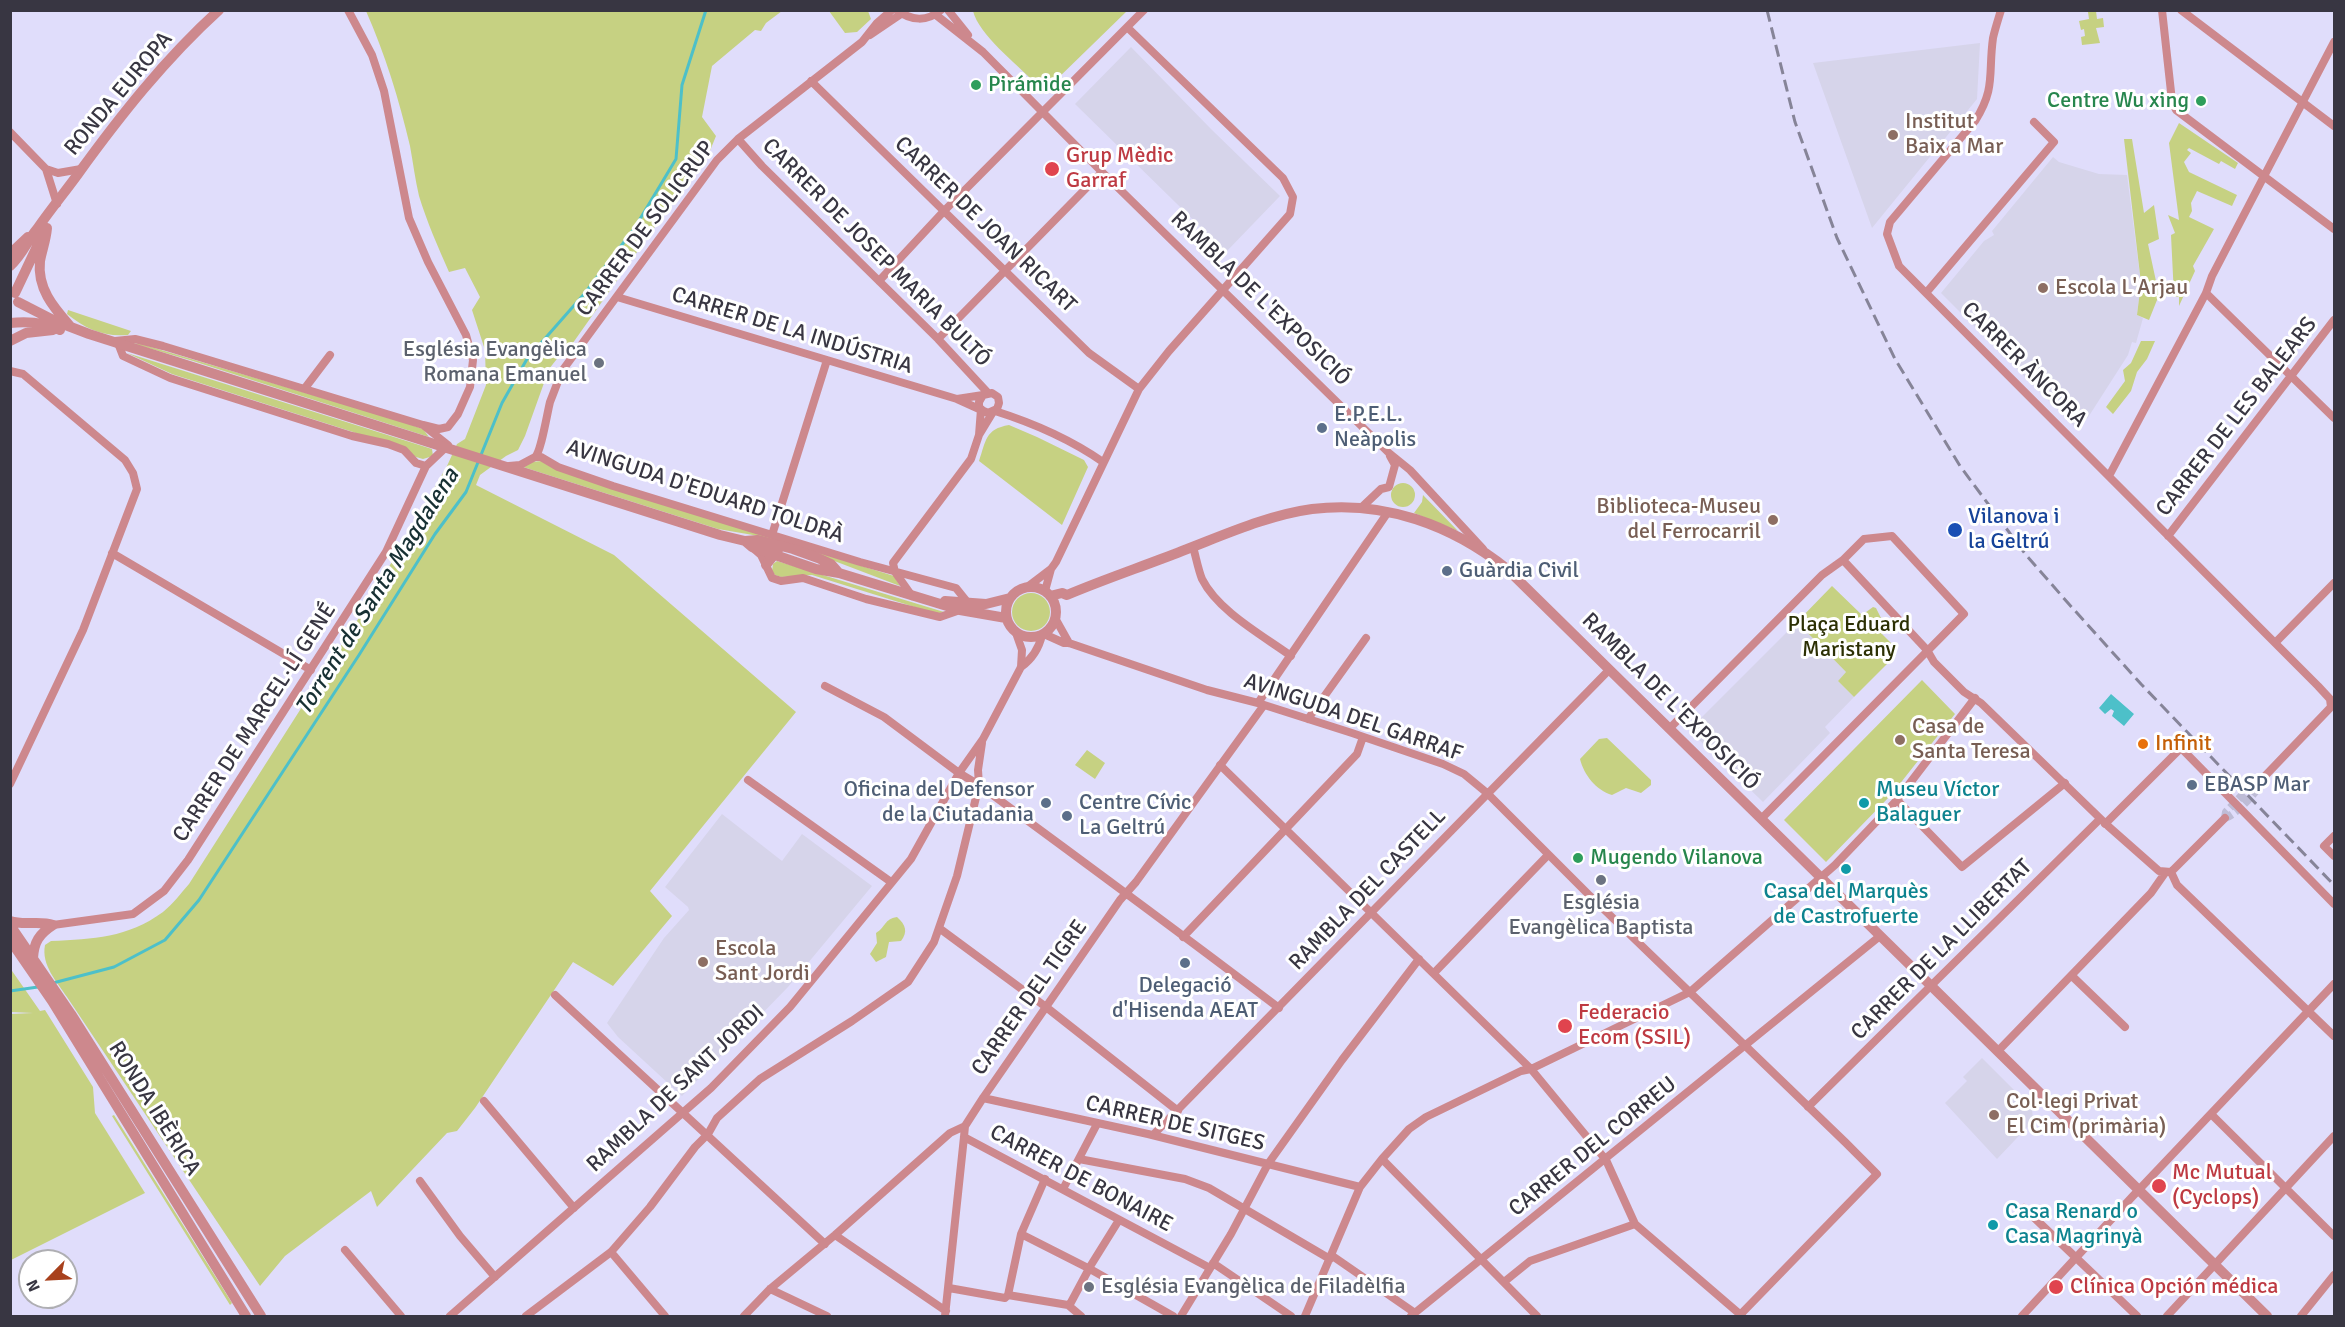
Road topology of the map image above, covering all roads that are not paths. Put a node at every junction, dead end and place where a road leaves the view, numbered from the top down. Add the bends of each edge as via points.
1 (219, 10) edge
2 (348, 10) edge
3 (892, 10) edge
4 (948, 10) edge
5 (1144, 10) edge
6 (2001, 10) edge
7 (2162, 10) edge
8 (2181, 10) edge
9 (899, 12) edge
10 (938, 13) edge
11 (1128, 28) junction
12 (867, 37) junction
13 (2334, 42) edge
14 (976, 45) junction
15 (811, 81) junction
16 (2303, 102) junction
17 (1043, 111) junction
18 (2034, 122) dead end
19 (2334, 126) edge
20 (10, 132) edge
21 (738, 139) junction
22 (46, 169) junction
23 (81, 169) junction
24 (1102, 172) junction
25 (2265, 175) junction
26 (56, 206) junction
27 (944, 212) junction
28 (47, 228) junction
29 (2334, 228) edge
30 (35, 231) junction
31 (10, 254) edge
32 (10, 266) edge
33 (1006, 270) junction
34 (879, 281) junction
35 (1224, 290) junction
36 (1926, 293) junction
37 (2206, 293) junction
38 (15, 294) edge
39 (617, 297) junction
40 (2334, 320) edge
41 (10, 323) edge
42 (65, 328) junction
43 (938, 339) junction
44 (10, 341) edge
45 (115, 342) junction
46 (330, 355) dead end
47 (827, 360) junction
48 (10, 371) edge
49 (2291, 375) junction
50 (305, 388) junction
51 (1138, 389) junction
52 (986, 394) junction
53 (957, 399) junction
54 (999, 400) junction
55 (980, 409) junction
56 (994, 412) junction
57 (1017, 418) junction
58 (2334, 418) edge
59 (423, 425) junction
60 (979, 435) junction
61 (451, 449) junction
62 (1389, 453) junction
63 (535, 458) junction
64 (1103, 462) junction
65 (426, 466) junction
66 (505, 467) junction
67 (2109, 476) junction
68 (1362, 507) junction
69 (1388, 512) junction
70 (772, 535) junction
71 (2168, 536) junction
72 (748, 544) junction
73 (1193, 547) junction
74 (793, 549) junction
75 (112, 553) junction
76 (774, 554) junction
77 (1490, 556) junction
78 (1843, 560) junction
79 (766, 565) junction
80 (1051, 569) junction
81 (895, 572) junction
82 (839, 573) junction
83 (2334, 583) edge
84 (1026, 588) junction
85 (1047, 594) junction
86 (1067, 595) junction
87 (912, 596) junction
88 (1010, 598) junction
89 (964, 606) junction
90 (1056, 615) junction
91 (1006, 618) junction
92 (1016, 633) junction
93 (1043, 635) junction
94 (1366, 638) dead end
95 (1070, 643) junction
96 (2275, 644) junction
97 (1927, 650) junction
98 (1291, 656) junction
99 (1021, 667) junction
100 (311, 670) junction
101 (1609, 670) junction
102 (825, 686) dead end
103 (1975, 698) junction
104 (1261, 704) junction
105 (2333, 704) edge
106 (1308, 719) junction
107 (1669, 729) junction
108 (1363, 737) junction
109 (983, 739) junction
110 (1220, 765) junction
111 (959, 773) junction
112 (2264, 777) dead end
113 (748, 780) dead end
114 (2065, 783) junction
115 (10, 784) edge
116 (980, 785) junction
117 (1488, 793) junction
118 (1897, 800) junction
119 (2225, 818) tunnel mouth
120 (1761, 819) junction
121 (2103, 821) junction
122 (1285, 829) junction
123 (2334, 836) edge
124 (1548, 855) junction
125 (2334, 856) edge
126 (2165, 872) junction
127 (1821, 878) junction
128 (891, 882) junction
129 (1128, 893) junction
130 (2334, 904) edge
131 (1371, 913) junction
132 (10, 923) edge
133 (53, 925) junction
134 (939, 927) junction
135 (1880, 936) junction
136 (1183, 937) junction
137 (10, 940) edge
138 (33, 958) junction
139 (1419, 959) junction
140 (1434, 973) junction
141 (41, 976) junction
142 (2072, 976) junction
143 (2334, 984) edge
144 (1931, 987) junction
145 (1690, 992) junction
146 (555, 995) dead end
147 (56, 1000) junction
148 (1046, 1007) junction
149 (1279, 1008) junction
150 (2309, 1011) junction
151 (2125, 1027) dead end
152 (2334, 1036) edge
153 (1745, 1045) junction
154 (1998, 1051) junction
155 (1531, 1069) junction
156 (982, 1098) junction
157 (484, 1101) dead end
158 (1808, 1107) junction
159 (1178, 1111) junction
160 (684, 1112) junction
161 (2211, 1114) junction
162 (1097, 1124) junction
163 (965, 1126) junction
164 (708, 1134) junction
165 (1153, 1136) junction
166 (2334, 1136) edge
167 (963, 1137) junction
168 (1079, 1159) junction
169 (1382, 1159) junction
170 (1606, 1160) junction
171 (1268, 1164) junction
172 (1045, 1179) junction
173 (420, 1181) dead end
174 (1360, 1186) junction
175 (1064, 1189) junction
176 (2285, 1189) junction
177 (2139, 1190) junction
178 (574, 1208) junction
179 (2024, 1208) dead end
180 (1244, 1209) junction
181 (1119, 1220) junction
182 (1634, 1222) junction
183 (1021, 1234) junction
184 (835, 1235) junction
185 (2334, 1236) edge
186 (825, 1244) junction
187 (345, 1250) dead end
188 (611, 1252) junction
189 (1331, 1257) junction
190 (2078, 1258) junction
191 (1482, 1259) junction
192 (1212, 1265) junction
193 (2215, 1266) junction
194 (1090, 1269) junction
195 (2334, 1275) edge
196 (495, 1277) junction
197 (1504, 1282) junction
198 (949, 1288) junction
199 (770, 1289) junction
200 (1006, 1296) junction
201 (1069, 1306) junction
202 (946, 1314) edge
203 (1413, 1315) edge
204 (1740, 1316) edge
205 (246, 1317) edge
206 (261, 1317) edge
207 (401, 1317) edge
208 (450, 1317) edge
209 (526, 1317) edge
210 (665, 1317) edge
211 (744, 1317) edge
212 (827, 1317) edge
213 (1081, 1317) edge
214 (1173, 1317) edge
215 (1181, 1317) edge
216 (1291, 1317) edge
217 (1305, 1317) edge
218 (1537, 1317) edge
219 (2022, 1317) edge
220 (2137, 1317) edge
221 (2167, 1317) edge
222 (2267, 1317) edge
223 (2301, 1317) edge

1 - 23 street, RONDA EUROPA via 163,66
2 - 59 street via 372,55 384,91 409,218 466,335 473,360 470,387 458,414 448,427
3 - 12 street, CARRER DE SOLICRUP
4 - 14 street, RAMBLA DE L'EXPOSICIÓ
5 - 11 street
6 - 36 street, CARRER ÀNCORA via 1993,38 1986,104 1890,222 1887,234 1899,266
7 - 25 street via 2176,110
8 - 16 street
9 - 10 street via 919,19
9 - 12 street, CARRER DE SOLICRUP
10 - 14 street, RAMBLA DE L'EXPOSICIÓ
11 - 17 street
11 - 35 street via 1283,178 1293,197 1290,214
12 - 15 street, CARRER DE SOLICRUP
13 - 16 street
14 - 17 street, RAMBLA DE L'EXPOSICIÓ
15 - 21 street, CARRER DE SOLICRUP
15 - 27 street, CARRER DE JOAN RICART
16 - 19 street
16 - 25 street
17 - 24 street, RAMBLA DE L'EXPOSICIÓ
17 - 27 street
18 - 36 street via 2054,142
20 - 22 street
21 - 34 street, CARRER DE JOSEP MARIA BULTÓ
21 - 39 street, CARRER DE SOLICRUP via 717,160
22 - 23 street via 58,173
22 - 26 street
23 - 26 street, RONDA EUROPA
24 - 33 street
24 - 35 street, RAMBLA DE L'EXPOSICIÓ
25 - 29 street
25 - 37 street
26 - 28 street, RONDA EUROPA
26 - 30 street, RONDA EUROPA
27 - 33 street, CARRER DE JOAN RICART
27 - 34 street
28 - 38 street, RONDA EUROPA
28 - 42 street via 40,261 41,280
30 - 31 street
30 - 32 street, RONDA EUROPA
33 - 43 street
33 - 51 street, CARRER DE JOAN RICART via 1089,353
34 - 43 street, CARRER DE JOSEP MARIA BULTÓ
35 - 51 street
35 - 62 street, RAMBLA DE L'EXPOSICIÓ
36 - 67 street, CARRER ÀNCORA
37 - 49 street
37 - 67 street
38 - 41 street, RONDA EUROPA via 18,313
38 - 42 street, AVINGUDA D'EDUARD TOLDRÀ
39 - 47 street, CARRER DE LA INDÚSTRIA
39 - 63 street, CARRER DE SOLICRUP via 562,371
40 - 49 street, CARRER DE LES BALEARS
41 - 42 street, AVINGUDA D'EDUARD TOLDRÀ
42 - 44 street via 31,332
42 - 45 street, AVINGUDA D'EDUARD TOLDRÀ
43 - 52 street, CARRER DE JOSEP MARIA BULTÓ
45 - 50 street, AVINGUDA D'EDUARD TOLDRÀ via 135,339
45 - 61 street, AVINGUDA D'EDUARD TOLDRÀ
45 - 65 street, AVINGUDA D'EDUARD TOLDRÀ via 123,356 170,378 388,444
46 - 50 street
47 - 53 street, CARRER DE LA INDÚSTRIA
47 - 70 street
48 - 75 street via 23,374 125,460 133,473 137,489
49 - 58 street
49 - 71 street, CARRER DE LES BALEARS
50 - 59 street, AVINGUDA D'EDUARD TOLDRÀ
51 - 64 street
52 - 53 street, CARRER DE LA INDÚSTRIA
52 - 54 street via 995,394
52 - 55 street via 979,402
53 - 55 street, CARRER DE LA INDÚSTRIA
54 - 56 street
54 - 57 street
55 - 56 street
55 - 60 street
56 - 57 street
56 - 60 street
57 - 64 street via 1081,447
59 - 61 street, AVINGUDA D'EDUARD TOLDRÀ
60 - 81 street via 961,474 892,563
61 - 65 street
61 - 66 street, AVINGUDA D'EDUARD TOLDRÀ
62 - 68 street via 1395,465 1389,487 1381,489
62 - 77 street, RAMBLA DE L'EXPOSICIÓ via 1410,470
63 - 66 street, AVINGUDA D'EDUARD TOLDRÀ
63 - 70 street, AVINGUDA D'EDUARD TOLDRÀ
64 - 80 street
65 - 100 street, CARRER DE MARCEL·LÍ GENÉ via 386,552
66 - 72 street, AVINGUDA D'EDUARD TOLDRÀ
67 - 71 street, CARRER ÀNCORA
68 - 69 street, RAMBLA DE L'EXPOSICIÓ
68 - 73 street via 1295,512
69 - 77 street, RAMBLA DE L'EXPOSICIÓ via 1434,525
69 - 98 street, CARRER DEL TIGRE
70 - 81 street, AVINGUDA D'EDUARD TOLDRÀ
71 - 96 street, CARRER ÀNCORA
72 - 74 street, AVINGUDA D'EDUARD TOLDRÀ via 758,540
72 - 76 street, AVINGUDA D'EDUARD TOLDRÀ
72 - 79 street, AVINGUDA D'EDUARD TOLDRÀ
73 - 86 street
73 - 98 street via 1202,578 1213,596
74 - 76 street via 777,549
74 - 82 street, AVINGUDA D'EDUARD TOLDRÀ via 831,564
75 - 100 street
75 - 115 street via 82,630
76 - 79 street
76 - 82 street, AVINGUDA D'EDUARD TOLDRÀ
77 - 101 street, RAMBLA DE L'EXPOSICIÓ
78 - 97 street
78 - 97 street via 1864,539 1892,536 1964,614
78 - 107 street via 1822,575
79 - 89 street, AVINGUDA D'EDUARD TOLDRÀ via 772,578 781,581 803,578 866,599 940,616
80 - 84 street
80 - 85 street
81 - 87 street
81 - 89 street, AVINGUDA D'EDUARD TOLDRÀ via 956,588
82 - 87 street, AVINGUDA D'EDUARD TOLDRÀ
83 - 96 street
84 - 85 street
84 - 88 street
85 - 86 street
85 - 90 street
86 - 90 street
87 - 89 street, AVINGUDA D'EDUARD TOLDRÀ
88 - 89 street, AVINGUDA D'EDUARD TOLDRÀ
88 - 91 street
89 - 91 street, AVINGUDA D'EDUARD TOLDRÀ
90 - 93 street
90 - 95 street
91 - 92 street
92 - 93 street via 1029,638
92 - 99 street via 1022,650
93 - 95 street, AVINGUDA DEL GARRAF
93 - 99 street, RAMBLA DE SANT JORDI via 1029,661
94 - 106 street
95 - 104 street, AVINGUDA DEL GARRAF via 1207,690
96 - 105 street, CARRER ÀNCORA
97 - 103 street via 1964,692
97 - 120 street
98 - 104 street, CARRER DEL TIGRE
99 - 109 street, RAMBLA DE SANT JORDI
100 - 133 street, CARRER DE MARCEL·LÍ GENÉ via 164,891 133,914
101 - 107 street, RAMBLA DE L'EXPOSICIÓ
101 - 117 street, RAMBLA DEL CASTELL
102 - 111 street via 884,717
103 - 114 street
103 - 118 street
104 - 106 street, AVINGUDA DEL GARRAF
104 - 110 street, CARRER DEL TIGRE
105 - 112 street
106 - 108 street, AVINGUDA DEL GARRAF
107 - 120 street, RAMBLA DE L'EXPOSICIÓ
108 - 117 street, AVINGUDA DEL GARRAF via 1443,764
108 - 122 street via 1357,754
109 - 111 street, RAMBLA DE SANT JORDI
109 - 116 street, RAMBLA DE SANT JORDI
110 - 122 street
110 - 129 street, CARRER DEL TIGRE
111 - 116 street
111 - 128 street, RAMBLA DE SANT JORDI via 911,859
113 - 128 street
114 - 118 street via 1962,867
114 - 121 street
116 - 129 street
116 - 134 street, RAMBLA DE SANT JORDI via 957,876
117 - 124 street, AVINGUDA DEL GARRAF
117 - 131 street, RAMBLA DEL CASTELL
118 - 127 street
119 - 126 street
120 - 127 street, RAMBLA DE L'EXPOSICIÓ
121 - 126 street
121 - 130 street, CARRER DE LA LLIBERTAT via 2181,748
121 - 144 street, CARRER DE LA LLIBERTAT
122 - 131 street
122 - 136 street
123 - 125 street via 2324,846
124 - 140 street
124 - 145 street, AVINGUDA DEL GARRAF
126 - 142 street via 2156,888
126 - 150 street
127 - 135 street, RAMBLA DE L'EXPOSICIÓ
127 - 145 street
128 - 160 street, RAMBLA DE SANT JORDI via 789,1007
129 - 136 street
129 - 148 street, CARRER DEL TIGRE
131 - 139 street
131 - 149 street, RAMBLA DEL CASTELL
132 - 133 street
132 - 138 street, RONDA IBÈRICA
133 - 138 street via 40,933
134 - 148 street
134 - 164 street, RAMBLA DE SANT JORDI via 934,942 908,982 760,1079 717,1118
135 - 144 street, RAMBLA DE L'EXPOSICIÓ
135 - 153 street, CARRER DEL CORREU
136 - 149 street
137 - 141 street, RONDA IBÈRICA
138 - 141 street, RONDA IBÈRICA
139 - 140 street
139 - 171 street
140 - 155 street
141 - 147 street, RONDA IBÈRICA
142 - 151 street
142 - 154 street
143 - 150 street
144 - 154 street, RAMBLA DE L'EXPOSICIÓ
144 - 158 street, CARRER DE LA LLIBERTAT
145 - 153 street, AVINGUDA DEL GARRAF
145 - 155 street
146 - 160 street
147 - 205 street, RONDA IBÈRICA
147 - 206 street, RONDA IBÈRICA
148 - 156 street, CARRER DEL TIGRE
148 - 159 street
149 - 159 street, RAMBLA DEL CASTELL
150 - 152 street
150 - 161 street
153 - 158 street, AVINGUDA DEL GARRAF
153 - 170 street, CARRER DEL CORREU
154 - 177 street, RAMBLA DE L'EXPOSICIÓ
155 - 169 street via 1426,1117 1409,1129
155 - 170 street
156 - 162 street, CARRER DE SITGES
156 - 163 street, CARRER DEL TIGRE
157 - 178 street
158 - 204 street, AVINGUDA DEL GARRAF via 1877,1174
159 - 165 street, RAMBLA DEL CASTELL
160 - 164 street
160 - 178 street, RAMBLA DE SANT JORDI
161 - 176 street
161 - 177 street
162 - 165 street, CARRER DE SITGES
162 - 168 street
163 - 167 street
163 - 184 street via 950,1133
164 - 186 street
164 - 188 street, RAMBLA DE SANT JORDI
165 - 171 street, CARRER DE SITGES
166 - 176 street
167 - 172 street, CARRER DE BONAIRE
167 - 198 street
168 - 175 street
168 - 180 street via 1185,1179
169 - 174 street
169 - 191 street
170 - 182 street
170 - 191 street, CARRER DEL CORREU
171 - 174 street, CARRER DE SITGES
171 - 180 street
172 - 175 street, CARRER DE BONAIRE
172 - 183 street
173 - 196 street
174 - 189 street
175 - 181 street, CARRER DE BONAIRE
176 - 185 street
176 - 193 street
177 - 190 street
177 - 193 street, RAMBLA DE L'EXPOSICIÓ
178 - 196 street, RAMBLA DE SANT JORDI
179 - 190 street
180 - 189 street
180 - 192 street
181 - 192 street, CARRER DE BONAIRE
181 - 194 street
182 - 197 street via 1530,1261
182 - 204 street
183 - 194 street
183 - 200 street
184 - 186 street
184 - 202 street
186 - 199 street
187 - 207 street
188 - 209 street, RAMBLA DE SANT JORDI
188 - 210 street
189 - 203 street
189 - 217 street
190 - 219 street
190 - 220 street
191 - 197 street
191 - 203 street, CARRER DEL CORREU
192 - 215 street
192 - 216 street, CARRER DE BONAIRE
193 - 221 street
193 - 222 street, RAMBLA DE L'EXPOSICIÓ
194 - 201 street
194 - 214 street
195 - 223 street
196 - 208 street, RAMBLA DE SANT JORDI
197 - 218 street
198 - 200 street
198 - 202 street
199 - 211 street
199 - 212 street
200 - 201 street
201 - 213 street

